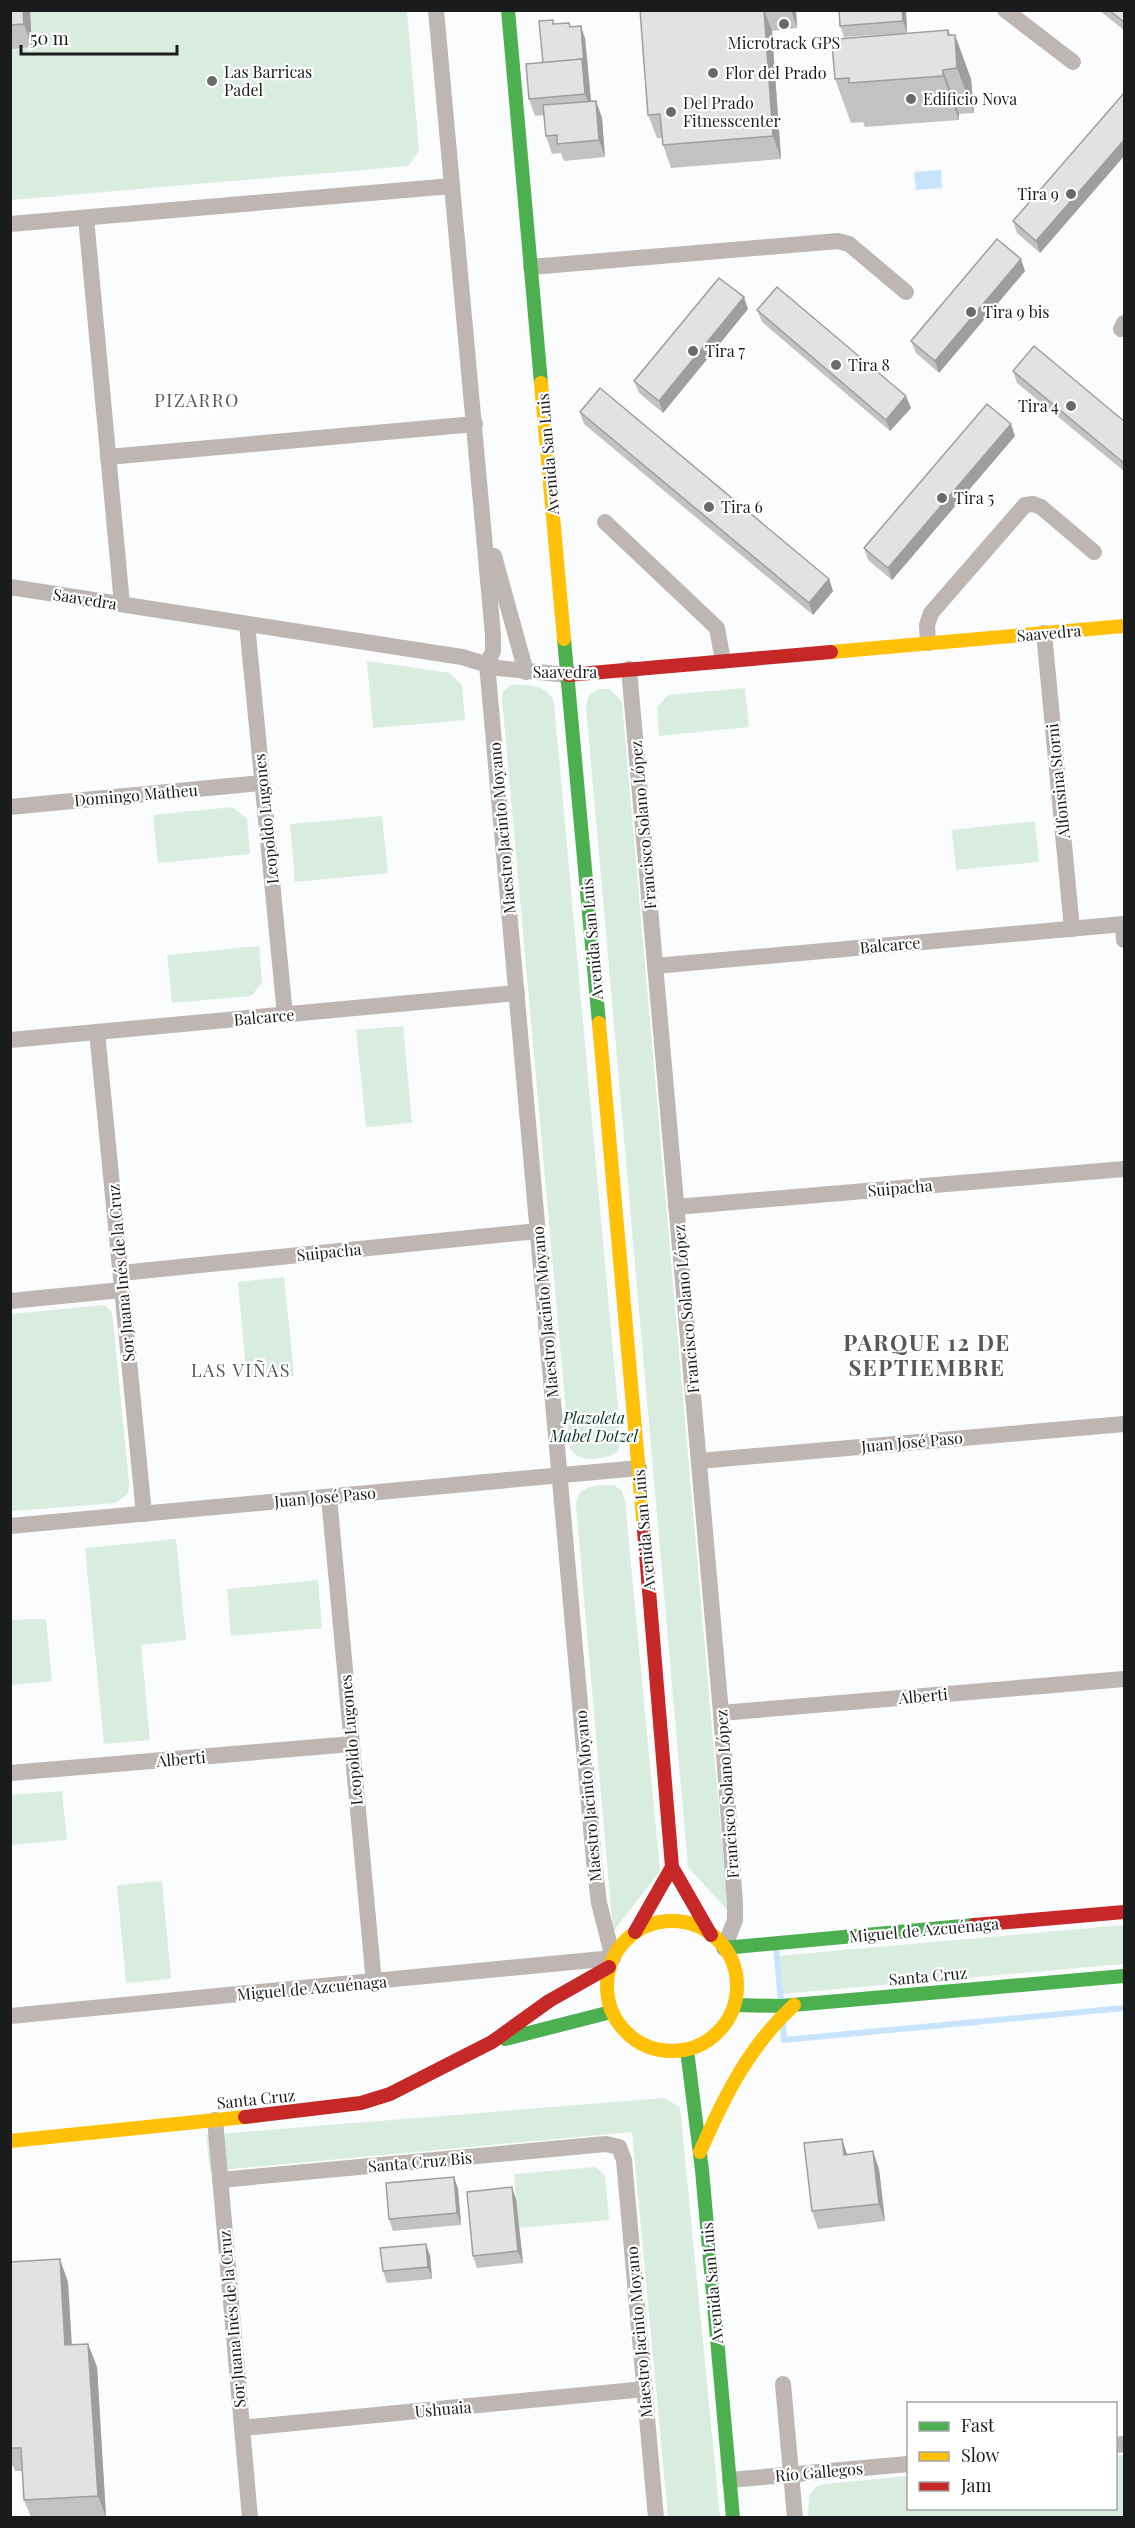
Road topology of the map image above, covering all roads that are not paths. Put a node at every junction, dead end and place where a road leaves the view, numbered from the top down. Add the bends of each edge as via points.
1 (436, 10) edge
2 (508, 10) edge
3 (1005, 10) edge
4 (1073, 62) dead end
5 (452, 186) junction
6 (86, 218) junction
7 (10, 224) edge
8 (531, 267) junction
9 (906, 292) dead end
10 (475, 424) junction
11 (108, 457) junction
12 (481, 494) junction
13 (605, 522) dead end
14 (1094, 552) dead end
15 (10, 587) edge
16 (122, 604) junction
17 (247, 624) junction
18 (1125, 626) edge
19 (1044, 633) junction
20 (928, 643) junction
21 (723, 661) junction
22 (487, 664) junction
23 (629, 669) junction
24 (526, 672) junction
25 (568, 675) junction
26 (262, 783) junction
27 (10, 807) edge
28 (1072, 929) junction
29 (1124, 930) edge
30 (655, 966) junction
31 (517, 993) junction
32 (285, 1015) junction
33 (98, 1032) junction
34 (10, 1040) edge
35 (1125, 1169) edge
36 (676, 1207) junction
37 (538, 1231) junction
38 (121, 1273) junction
39 (122, 1290) junction
40 (10, 1301) edge
41 (1125, 1424) edge
42 (699, 1461) junction
43 (639, 1468) junction
44 (560, 1475) junction
45 (329, 1497) junction
46 (144, 1514) junction
47 (10, 1526) edge
48 (1125, 1679) edge
49 (721, 1713) junction
50 (352, 1744) junction
51 (10, 1773) edge
52 (672, 1867) junction
53 (1125, 1912) edge
54 (635, 1932) junction
55 (711, 1935) junction
56 (724, 1948) junction
57 (611, 1963) junction
58 (1125, 1976) edge
59 (374, 1983) junction
60 (735, 2005) junction
61 (794, 2005) junction
62 (611, 2012) junction
63 (10, 2016) edge
64 (492, 2042) junction
65 (687, 2050) junction
66 (215, 2121) junction
67 (10, 2141) edge
68 (619, 2147) joint
69 (700, 2153) junction
70 (220, 2180) junction
71 (783, 2384) dead end
72 (645, 2389) junction
73 (242, 2428) junction
74 (907, 2464) edge
75 (791, 2474) junction
76 (730, 2480) junction
77 (250, 2517) edge
78 (656, 2517) edge
79 (733, 2517) edge
80 (795, 2517) edge

1 - 5 street
2 - 8 main road, Avenida San Luis
3 - 4 street
5 - 6 street
5 - 10 street
6 - 7 street
6 - 11 street
8 - 9 street via 838,241 849,244
8 - 25 main road, Avenida San Luis
10 - 11 street
10 - 12 street
11 - 16 street
12 - 22 street via 493,640
12 - 24 street
13 - 21 street via 717,628
14 - 20 street via 1041,507 1025,505 931,613
15 - 16 street, Saavedra
16 - 17 street, Saavedra
17 - 22 street, Saavedra
17 - 26 street, Leopoldo Lugones
18 - 19 main road, Saavedra
19 - 20 main road, Saavedra
19 - 28 street, Alfonsina Storni
20 - 21 main road, Saavedra
21 - 23 main road, Saavedra
22 - 24 street, Saavedra
22 - 31 street, Maestro Jacinto Moyano
23 - 25 main road, Saavedra
23 - 30 street, Francisco Solano López
24 - 25 street, Saavedra
25 - 43 main road, Avenida San Luis
26 - 27 street, Domingo Matheu
26 - 32 street, Leopoldo Lugones
28 - 29 street, Balcarce
28 - 30 street, Balcarce
30 - 36 street, Francisco Solano López
31 - 32 street, Balcarce
31 - 37 street, Maestro Jacinto Moyano
32 - 33 street, Balcarce
33 - 34 street, Balcarce
33 - 38 street, Sor Juana Inés de la Cruz
35 - 36 street, Suipacha
36 - 42 street, Francisco Solano López
37 - 38 street, Suipacha
37 - 44 street, Maestro Jacinto Moyano
38 - 39 street, Sor Juana Inés de la Cruz
39 - 40 street
39 - 46 street, Sor Juana Inés de la Cruz
41 - 42 street, Juan José Paso
42 - 49 street, Francisco Solano López
43 - 44 street, Juan José Paso
43 - 52 main road, Avenida San Luis
44 - 45 street, Juan José Paso
44 - 57 street, Maestro Jacinto Moyano via 594,1861
45 - 46 street, Juan José Paso
45 - 50 street, Leopoldo Lugones
46 - 47 street, Juan José Paso
48 - 49 street, Alberti
49 - 56 street, Francisco Solano López via 735,1903 735,1920
50 - 51 street, Alberti
50 - 59 street, Leopoldo Lugones
52 - 54 main road, Avenida San Luis
52 - 55 main road, Avenida San Luis
53 - 56 main road, Miguel de Azcuénaga
54 - 55 main road, Avenida San Luis via 656,1922 679,1921
54 - 57 main road, Avenida San Luis via 619,1947
55 - 56 main road, Avenida San Luis
56 - 60 main road, Avenida San Luis via 732,1960 737,1982
57 - 59 street, Miguel de Azcuénaga
57 - 62 main road via 606,1990
57 - 64 main road, Santa Cruz
58 - 61 main road, Santa Cruz
59 - 63 street, Miguel de Azcuénaga
60 - 61 main road, Santa Cruz
60 - 65 main road via 724,2025 708,2041
61 - 69 main road via 769,2026 740,2066
62 - 64 main road, Santa Cruz
62 - 65 main road via 624,2031 642,2045 664,2051
64 - 66 main road, Santa Cruz via 390,2094 361,2103
65 - 69 main road, Avenida San Luis
66 - 67 main road, Santa Cruz
66 - 70 street, Sor Juana Inés de la Cruz
68 - 70 street, Santa Cruz Bis via 606,2144
68 - 72 street, Maestro Jacinto Moyano via 624,2160
69 - 76 main road, Avenida San Luis
70 - 73 street, Sor Juana Inés de la Cruz
71 - 75 street
72 - 73 street, Ushuaia
72 - 78 street, Maestro Jacinto Moyano
73 - 77 street, Sor Juana Inés de la Cruz
74 - 75 street, Río Gallegos
75 - 76 street, Río Gallegos
75 - 80 street
76 - 79 main road, Avenida San Luis

